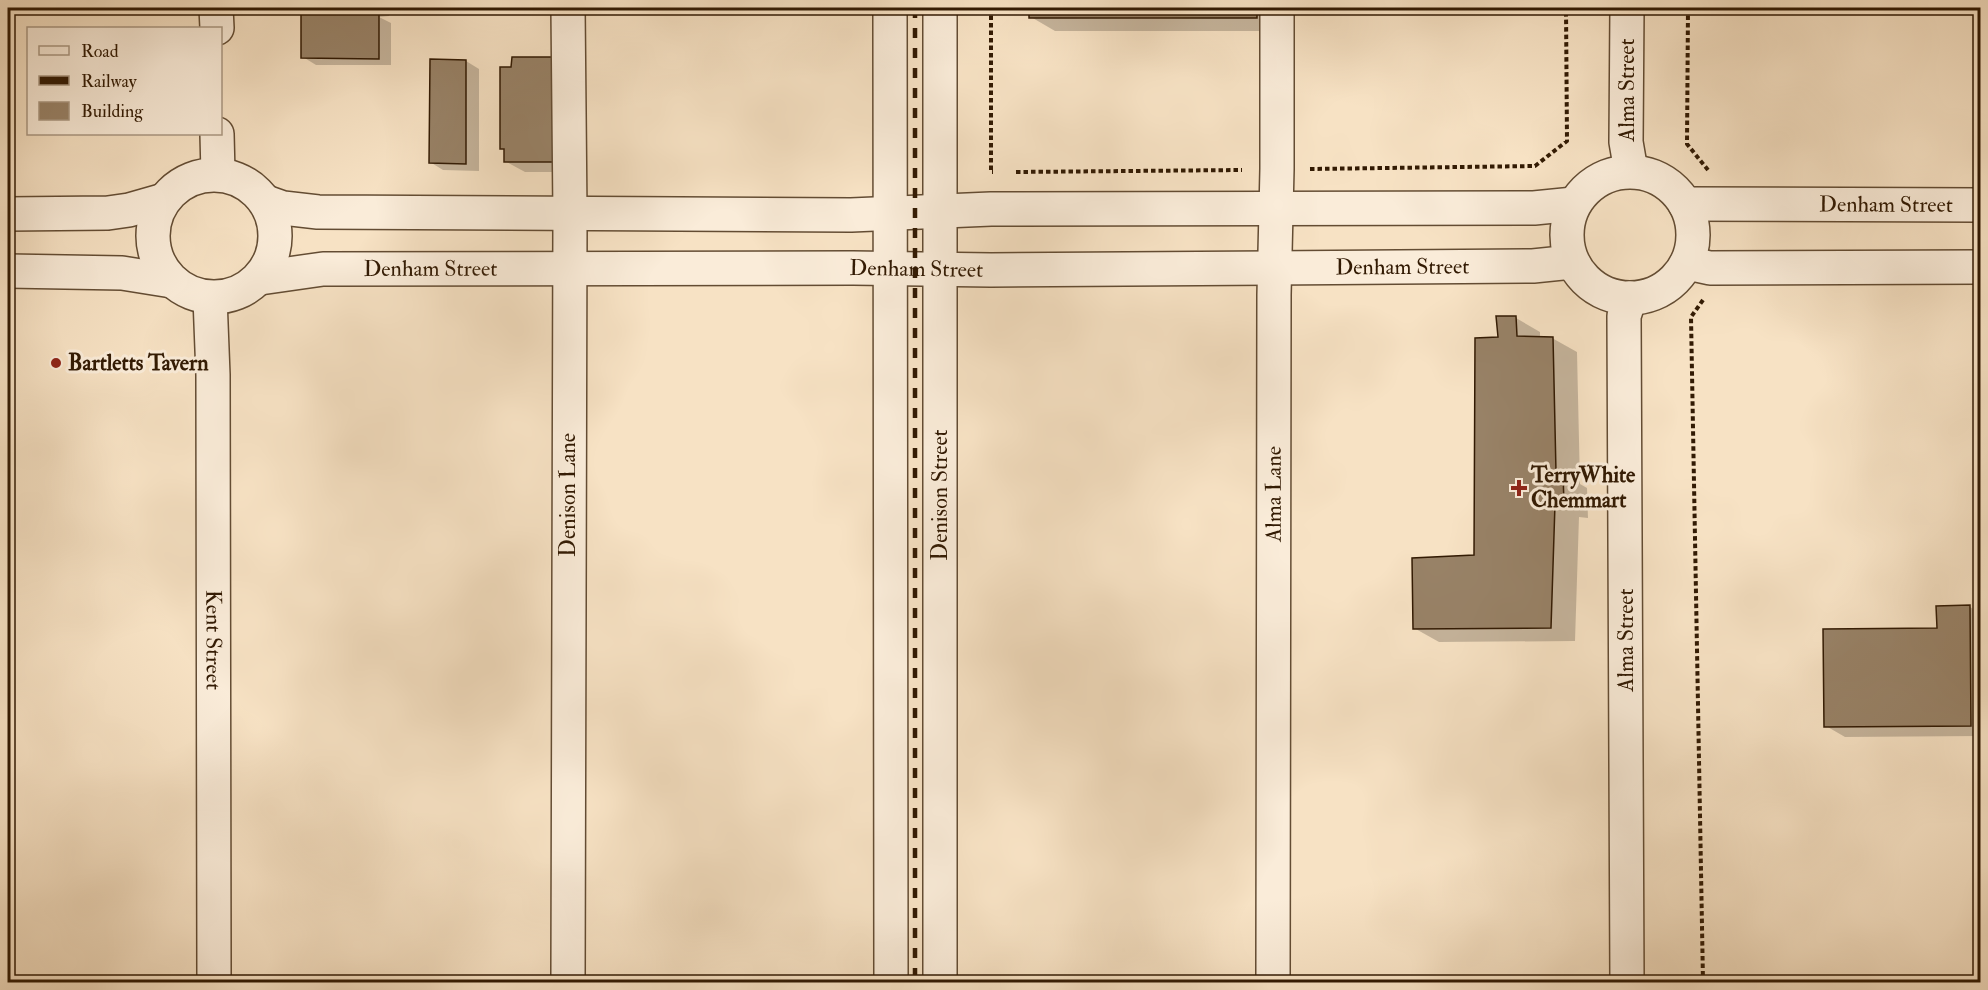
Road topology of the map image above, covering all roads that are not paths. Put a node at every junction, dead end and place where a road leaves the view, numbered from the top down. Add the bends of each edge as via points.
1 (216, 8) edge
2 (568, 8) edge
3 (890, 8) edge
4 (940, 8) edge
5 (1276, 8) edge
6 (1627, 8) edge
7 (217, 27) edge
8 (217, 135) edge
9 (1631, 171) junction
10 (218, 174) junction
11 (164, 200) junction
12 (266, 202) junction
13 (1574, 204) junction
14 (1685, 204) junction
15 (1980, 205) edge
16 (1276, 207) junction
17 (939, 211) junction
18 (890, 213) junction
19 (8, 214) edge
20 (570, 215) junction
21 (1980, 260) edge
22 (1572, 262) junction
23 (1687, 263) junction
24 (1274, 267) junction
25 (1980, 267) edge
26 (568, 268) junction
27 (891, 268) junction
28 (939, 270) junction
29 (8, 271) edge
30 (1980, 272) edge
31 (260, 278) junction
32 (172, 281) junction
33 (210, 298) junction
34 (1630, 298) junction
35 (214, 982) edge
36 (568, 982) edge
37 (891, 982) edge
38 (940, 982) edge
39 (1273, 982) edge
40 (1627, 982) edge

1 - 7 street
2 - 20 street, Denison Lane
3 - 18 street
4 - 17 street, Denison Street
5 - 16 street, Alma Lane
6 - 9 street, Alma Street via 1626,142
8 - 10 street
9 - 13 street via 1597,180
9 - 14 street via 1662,180
10 - 11 street via 197,177 178,186
10 - 12 street via 236,178
11 - 19 street via 108,213
11 - 32 street via 156,216 154,250
12 - 20 street via 318,212
12 - 31 street via 274,220 276,241 271,261
13 - 16 street via 1534,208
13 - 22 street via 1567,223
14 - 15 street, Denham Street
14 - 23 street via 1692,223 1693,243
16 - 17 street
16 - 24 street, Alma Lane
17 - 18 street
17 - 28 street, Denison Street
18 - 20 street
18 - 27 street
20 - 26 street, Denison Lane
21 - 25 street
22 - 24 street, Denham Street via 1533,266
22 - 34 street via 1596,288
23 - 25 street via 1710,268
23 - 34 street via 1663,289
24 - 28 street, Denham Street
24 - 39 street, Alma Lane
25 - 30 street
26 - 27 street, Denham Street
26 - 31 street, Denham Street via 323,269
26 - 36 street, Denison Lane
27 - 28 street, Denham Street
27 - 37 street
28 - 38 street, Denison Street
29 - 32 street via 122,273
31 - 33 street via 237,294
32 - 33 street via 189,292
33 - 35 street, Kent Street
34 - 40 street, Alma Street via 1624,316

